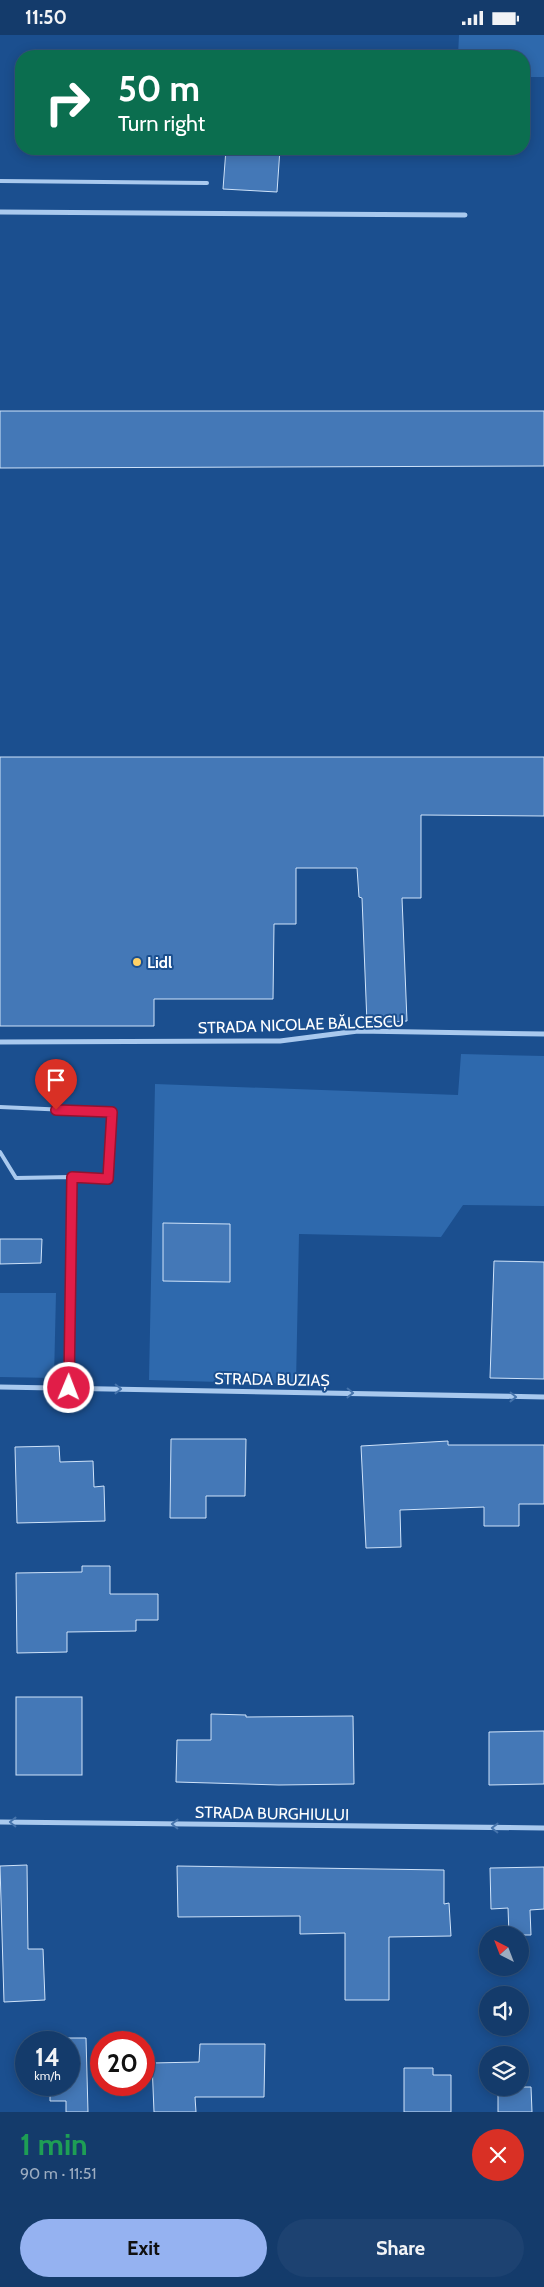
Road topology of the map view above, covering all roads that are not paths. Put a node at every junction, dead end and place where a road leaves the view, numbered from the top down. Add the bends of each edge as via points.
1 (0, 181) edge
2 (207, 183) dead end
3 (0, 212) edge
4 (466, 215) dead end
5 (544, 1034) edge
6 (0, 1042) edge
7 (0, 1107) edge
8 (0, 1152) edge
9 (72, 1177) junction
10 (0, 1387) edge
11 (69, 1388) junction
12 (544, 1397) edge
13 (0, 1822) edge
14 (544, 1828) edge

1 - 2 lane
3 - 4 street
5 - 6 street, STRADA NICOLAE BĂLCESCU via 358,1031 280,1041
7 - 9 lane via 112,1112 108,1179
8 - 9 lane via 16,1177
9 - 11 lane
10 - 11 street, STRADA BUZIAȘ
11 -> 12 street, STRADA BUZIAȘ
14 -> 13 street, STRADA BURGHIULUI

